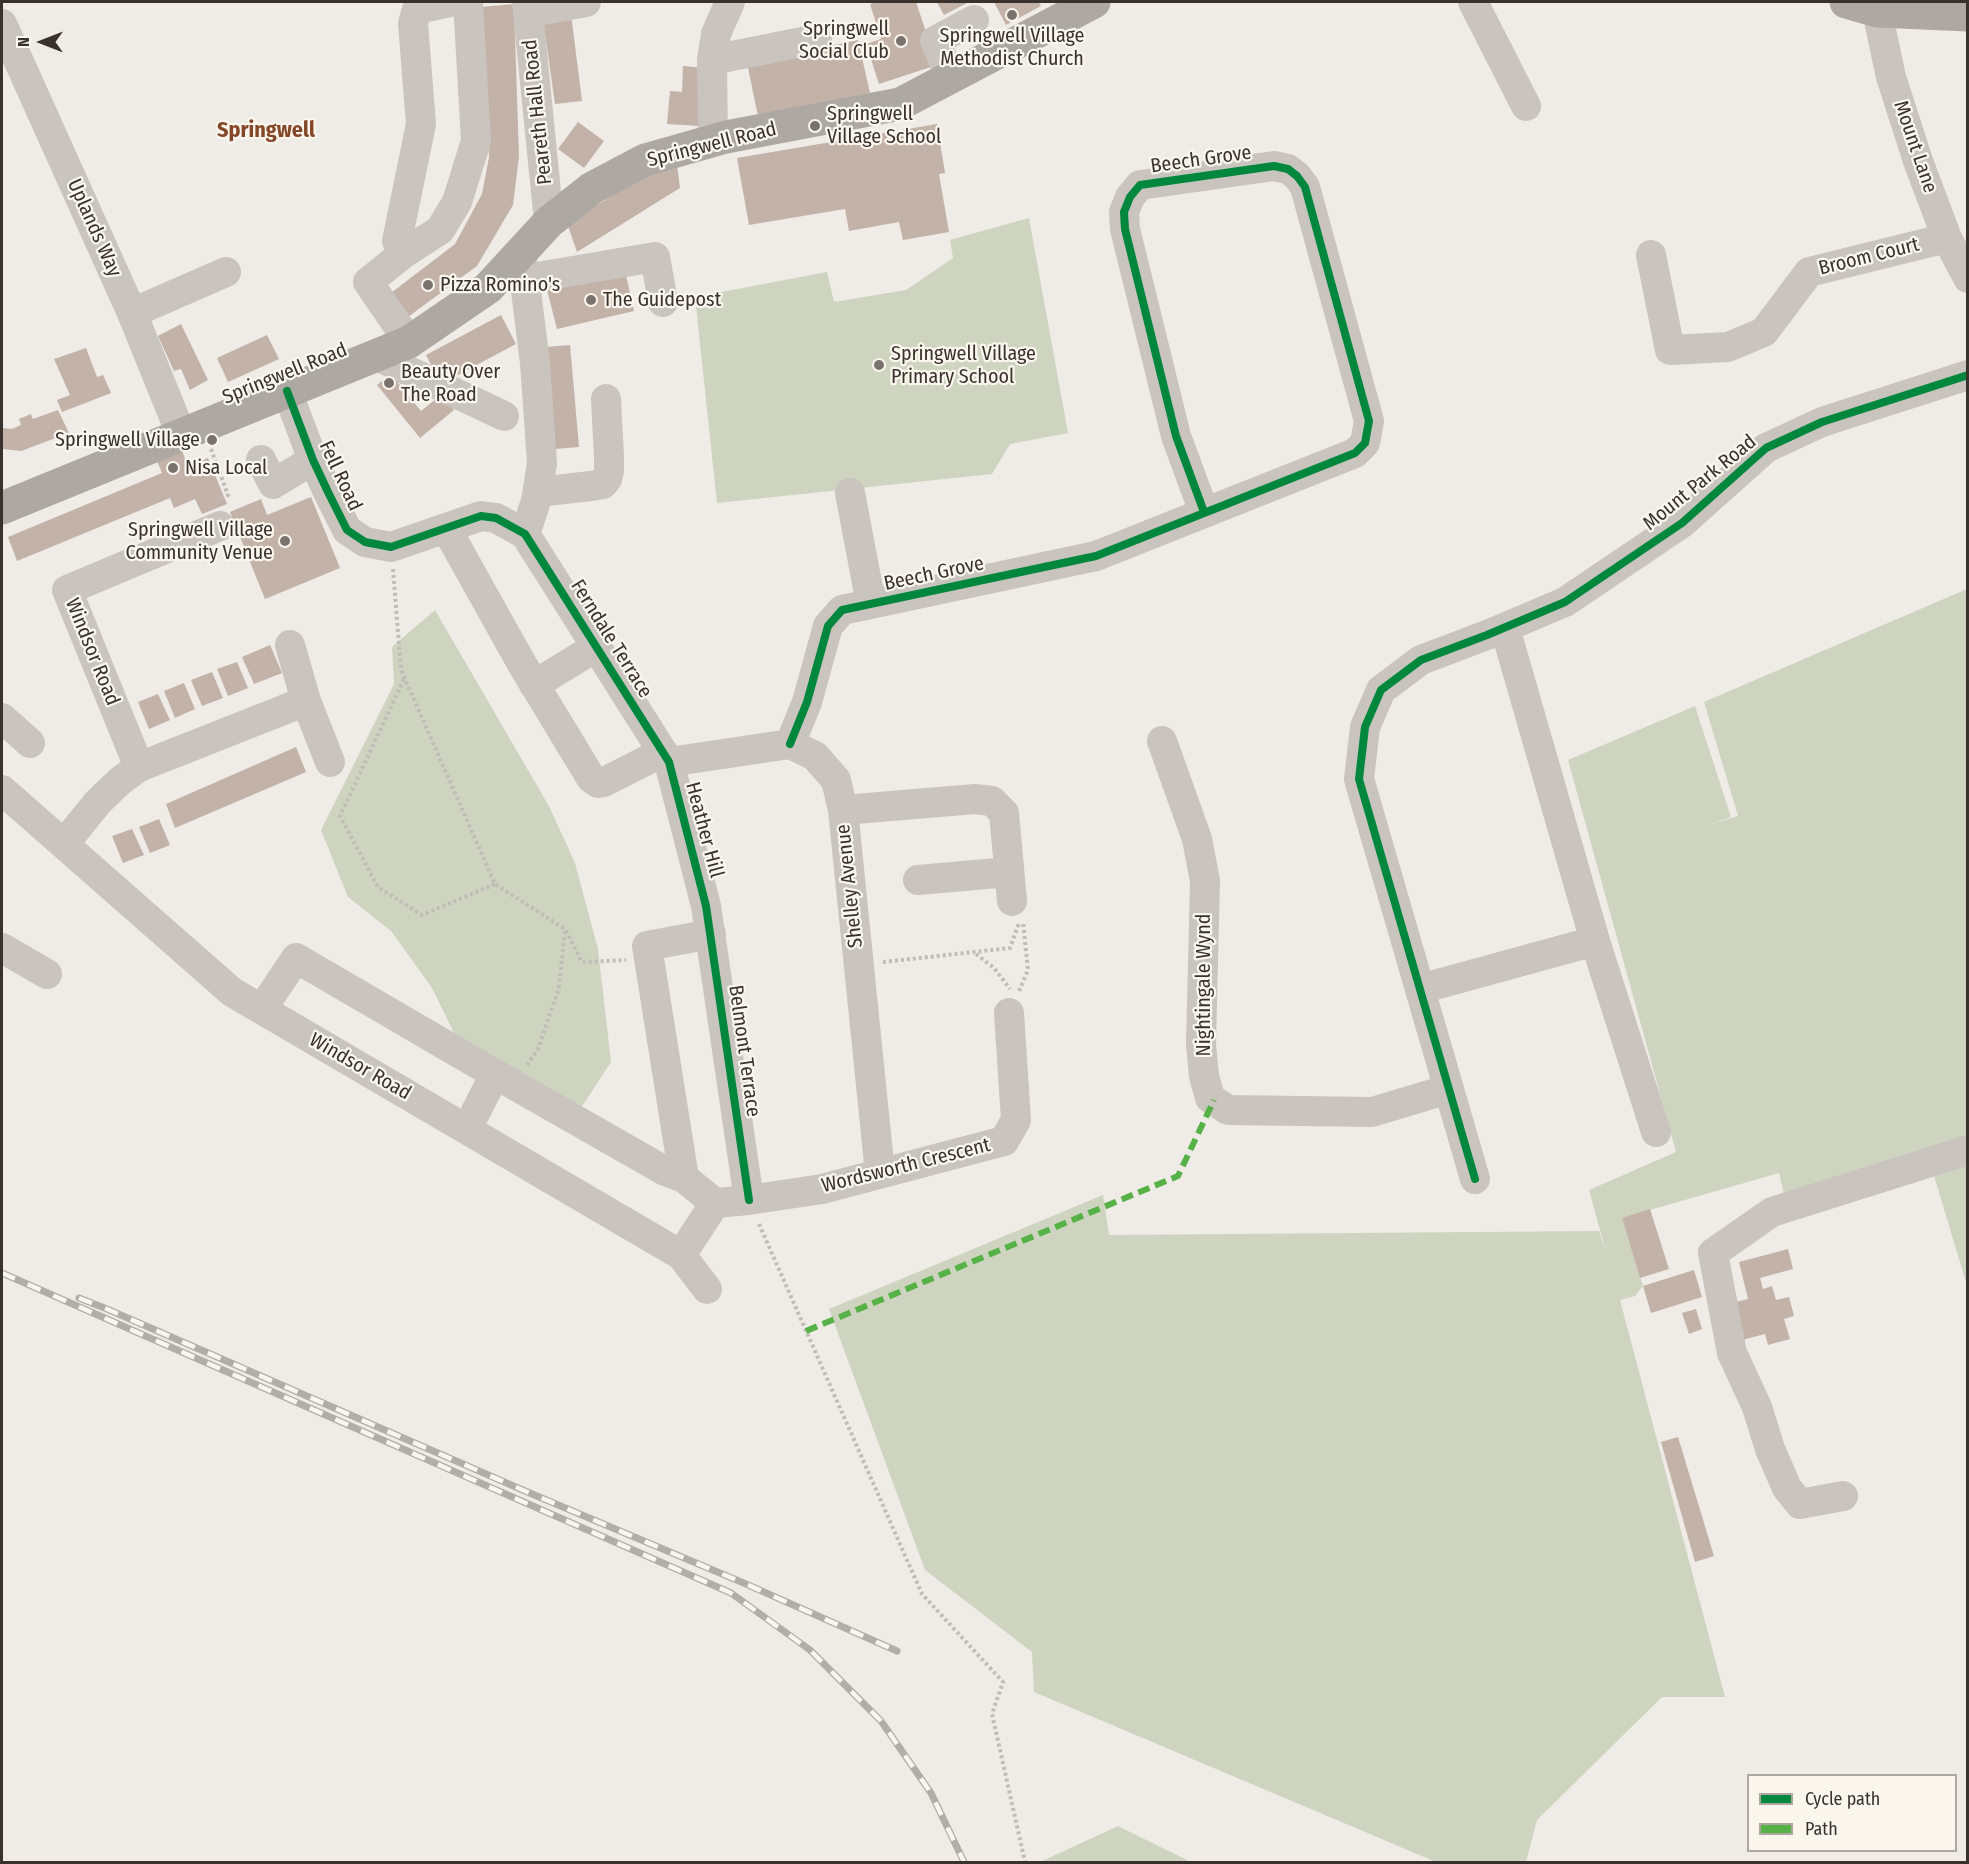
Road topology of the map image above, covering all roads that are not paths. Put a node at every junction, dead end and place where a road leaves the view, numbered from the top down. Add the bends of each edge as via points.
1 (450, 2) edge
2 (468, 2) edge
3 (585, 2) edge
4 (730, 2) edge
5 (1094, 2) edge
6 (1473, 2) edge
7 (1846, 2) edge
8 (528, 7) edge
9 (1877, 11) junction
10 (1968, 15) edge
11 (974, 20) dead end
12 (2, 24) edge
13 (817, 39) dead end
14 (712, 60) junction
15 (951, 77) junction
16 (1526, 106) dead end
17 (713, 141) junction
18 (549, 222) junction
19 (1947, 238) junction
20 (403, 254) junction
21 (1652, 255) dead end
22 (524, 265) junction
23 (226, 272) dead end
24 (1968, 278) edge
25 (663, 302) dead end
26 (132, 313) junction
27 (410, 342) junction
28 (375, 355) junction
29 (1968, 375) edge
30 (287, 391) junction
31 (606, 399) dead end
32 (504, 416) dead end
33 (191, 430) junction
34 (261, 460) dead end
35 (313, 460) junction
36 (538, 492) junction
37 (850, 493) dead end
38 (2, 508) edge
39 (1204, 512) junction
40 (220, 526) road end
41 (446, 528) junction
42 (525, 534) junction
43 (871, 604) junction
44 (1505, 628) junction
45 (290, 645) dead end
46 (596, 647) junction
47 (534, 685) junction
48 (306, 701) junction
49 (3, 723) edge
50 (1162, 741) dead end
51 (30, 743) dead end
52 (790, 744) junction
53 (666, 757) junction
54 (330, 762) dead end
55 (139, 767) junction
56 (2, 790) edge
57 (843, 810) junction
58 (64, 844) junction
59 (1010, 872) junction
60 (918, 880) dead end
61 (1012, 901) dead end
62 (708, 920) junction
63 (1595, 941) junction
64 (2, 948) edge
65 (47, 974) dead end
66 (1420, 989) junction
67 (262, 1009) junction
68 (1010, 1013) dead end
69 (505, 1080) junction
70 (1449, 1089) junction
71 (467, 1129) junction
72 (1656, 1132) dead end
73 (1968, 1150) edge
74 (880, 1173) junction
75 (684, 1178) junction
76 (1475, 1179) dead end
77 (749, 1200) junction
78 (715, 1203) junction
79 (681, 1255) junction
80 (707, 1289) dead end
81 (1843, 1496) dead end

1 - 20 street via 417,9 413,23 421,124 397,241
2 - 20 street via 476,141 457,202 440,230
3 - 8 street
4 - 14 street via 716,34
5 - 15 main road, Springwell Road
6 - 16 street
7 - 9 main road
8 - 18 street, Peareth Hall Road
9 - 10 main road
9 - 19 street, Mount Lane via 1891,76
11 - 15 street via 935,41
12 - 26 street, Uplands Way
13 - 14 street
14 - 17 street
15 - 17 main road, Springwell Road via 900,104
17 - 18 main road, Springwell Road via 645,160 592,188
18 - 22 main road, Springwell Road
19 - 21 street, Broom Court via 1809,272 1764,332 1728,347 1670,350
19 - 24 street, Mount Lane
20 - 27 street via 368,282
22 - 25 street via 655,257
22 - 27 main road, Springwell Road
22 - 36 street via 542,463
23 - 26 street
26 - 33 street, Uplands Way
27 - 28 main road, Springwell Road
28 - 30 main road, Springwell Road
28 - 32 street
29 - 44 street, Mount Park Road via 1822,422 1766,448 1682,523 1565,602
30 - 33 main road, Springwell Road
30 - 35 street, Fell Road
31 - 36 street via 607,479 603,484
33 - 38 main road, Springwell Road
34 - 35 street via 273,484
35 - 41 street, Fell Road via 347,530 365,542 391,547
36 - 42 street
37 - 43 street, Beech Grove
39 - 39 street, Beech Grove via 1355,453 1365,442 1369,421 1305,187 1288,169 1274,166 1140,185 1124,212 1176,436
39 - 43 street, Beech Grove via 1096,556
40 - 55 street, Windsor Road via 68,590
41 - 42 street via 481,516 496,518
41 - 47 street
42 - 46 street, Ferndale Terrace
43 - 52 street, Beech Grove via 842,610 828,626 807,702
44 - 63 street
44 - 66 street, Mount Park Road via 1421,660 1381,690 1365,727 1359,779
45 - 48 street
46 - 47 street
46 - 53 street, Ferndale Terrace
47 - 53 street via 591,778 598,783
48 - 54 street
48 - 55 street
49 - 51 street
50 - 70 street, Nightingale Wynd via 1197,839 1205,881 1201,1044 1210,1098 1228,1110 1372,1112
52 - 53 street
52 - 57 street, Shelley Avenue via 815,756 836,780
53 - 62 street, Heather Hill
55 - 58 street via 98,802
56 - 58 street, Windsor Road
57 - 59 street via 975,799 992,801 1004,813
57 - 74 street, Shelley Avenue
58 - 67 street, Windsor Road via 232,992
59 - 60 street
59 - 61 street
62 - 75 street via 647,946
62 - 77 street, Belmont Terrace
63 - 66 street
63 - 72 street
64 - 65 street
66 - 70 street, Mount Park Road
67 - 69 street via 296,958
67 - 71 street, Windsor Road
68 - 74 street, Wordsworth Crescent via 1016,1120 1004,1141
69 - 71 street
69 - 75 street
70 - 76 street, Mount Park Road
71 - 79 street, Windsor Road
73 - 81 street via 1772,1212 1713,1253 1732,1353 1787,1488 1800,1504
74 - 77 street, Wordsworth Crescent via 822,1189
75 - 78 street
77 - 78 street
78 - 79 street
79 - 80 street, Windsor Road

